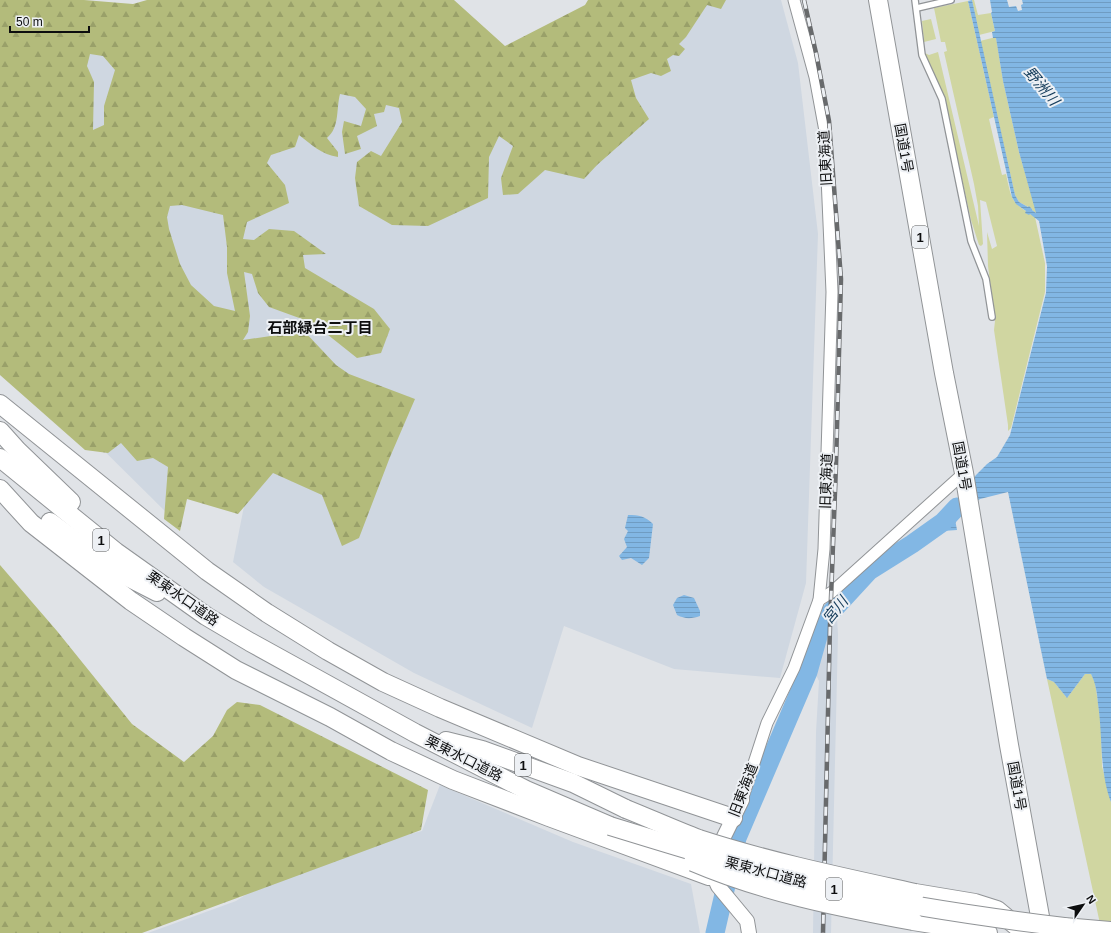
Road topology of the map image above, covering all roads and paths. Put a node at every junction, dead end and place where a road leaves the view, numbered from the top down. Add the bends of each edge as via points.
1 (794, 0) edge
2 (878, 0) edge
3 (915, 0) edge
4 (951, 0) edge
5 (917, 8) junction
6 (992, 317) dead end
7 (0, 404) edge
8 (0, 431) edge
9 (0, 458) edge
10 (965, 478) junction
11 (0, 486) edge
12 (0, 489) edge
13 (819, 600) junction
14 (206, 616) junction
15 (415, 733) junction
16 (742, 800) joint
17 (733, 818) junction
18 (610, 826) junction
19 (716, 883) junction
20 (1111, 931) edge
21 (749, 933) edge
22 (988, 933) edge
23 (1028, 933) edge
24 (1043, 933) edge

1 - 13 street, 旧東海道 via 816,77 824,132 832,292 824,549
2 - 10 highway, 国道1号 / 1
3 - 5 lane
4 - 5 lane
5 - 6 lane via 922,55 942,99 971,241 986,279
7 - 17 highway via 207,572 328,651 383,682 578,766
8 - 14 highway via 81,511
9 - 14 highway, 栗東水口道路 / 1 via 116,552
10 - 13 street via 832,592
10 - 24 highway, 国道1号 / 1
11 - 14 highway via 116,571
12 - 19 highway via 31,523 131,601 236,670 391,751 453,780
13 - 16 street, 旧東海道 via 794,668 767,723
14 - 15 highway, 栗東水口道路 / 1
15 - 18 highway, 栗東水口道路 / 1 via 526,790
15 - 23 highway, 1, bridge via 482,750 573,783 698,838 753,856 915,893 975,903 997,910
16 - 17 street, 旧東海道
17 - 19 street, 旧東海道 via 712,861
18 - 20 highway, 栗東水口道路 / 1, bridge via 727,862 846,892 964,915
18 - 22 highway, 1, bridge via 744,882 856,910
19 - 21 street via 740,911 747,922

